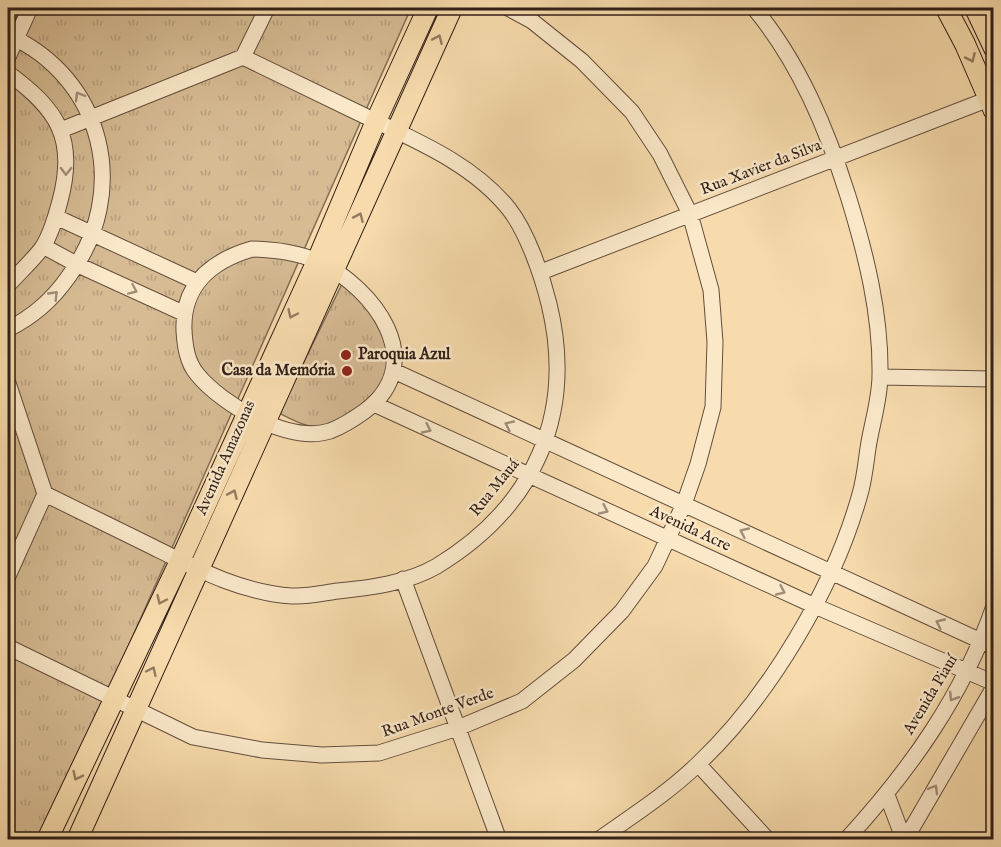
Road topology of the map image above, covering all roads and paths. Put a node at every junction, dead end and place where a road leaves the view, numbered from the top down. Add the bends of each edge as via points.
1 (30, 8) edge
2 (267, 8) edge
3 (428, 8) edge
4 (452, 8) edge
5 (508, 8) edge
6 (754, 8) edge
7 (945, 8) edge
8 (975, 8) edge
9 (12, 37) edge
10 (993, 48) edge
11 (8, 57) edge
12 (243, 57) junction
13 (8, 73) edge
14 (992, 102) edge
15 (91, 118) junction
16 (376, 121) junction
17 (61, 130) junction
18 (397, 130) junction
19 (836, 158) junction
20 (690, 214) junction
21 (56, 217) junction
22 (93, 235) junction
23 (43, 246) junction
24 (317, 261) junction
25 (78, 265) junction
26 (336, 271) junction
27 (541, 272) junction
28 (197, 282) junction
29 (8, 285) edge
30 (183, 313) junction
31 (8, 329) edge
32 (394, 371) junction
33 (880, 377) junction
34 (993, 379) edge
35 (8, 383) edge
36 (374, 404) junction
37 (246, 413) junction
38 (266, 422) junction
39 (547, 443) junction
40 (531, 476) junction
41 (45, 494) junction
42 (684, 504) junction
43 (668, 539) junction
44 (180, 561) junction
45 (199, 570) junction
46 (831, 572) junction
47 (8, 576) edge
48 (403, 579) junction
49 (815, 606) junction
50 (993, 606) edge
51 (988, 644) edge
52 (8, 647) edge
53 (969, 672) junction
54 (993, 685) edge
55 (115, 699) junction
56 (135, 708) junction
57 (458, 728) junction
58 (698, 764) junction
59 (886, 795) junction
60 (46, 840) edge
61 (77, 840) edge
62 (499, 840) edge
63 (598, 840) edge
64 (768, 840) edge
65 (846, 840) edge
66 (904, 840) edge

1 - 9 street
2 - 12 street
3 - 16 main road, Avenida Amazonas
18 -> 4 main road, Avenida Amazonas
5 - 20 street, Rua Monte Verde via 532,21 582,61 632,112 660,154
6 - 19 street via 799,72
7 -> 14 main road
8 - 10 main road
9 - 11 street
15 -> 9 street via 71,83 47,60
12 - 15 street
12 - 16 street, Rua Mauá
13 - 17 street via 38,95
14 - 19 street, Rua Xavier da Silva
15 - 17 street
15 - 22 street via 103,169
16 - 18 street, Rua Mauá
16 - 24 main road, Avenida Amazonas
17 -> 21 street via 66,181
26 -> 18 main road, Avenida Amazonas
18 - 27 street, Rua Mauá via 461,165 509,210
19 - 20 street, Rua Xavier da Silva
19 - 33 street via 866,255
20 - 27 street, Rua Xavier da Silva
20 - 42 street, Rua Monte Verde via 711,290 716,342 713,407
21 - 22 street
21 - 23 street
22 - 25 street
22 - 28 street
23 - 25 street
23 - 29 street
24 - 26 street
24 - 28 street via 282,251 252,249 229,256
24 -> 37 main road, Avenida Amazonas
25 -> 30 street
31 -> 25 street via 41,308
26 - 32 street via 366,294 385,320 393,345
26 - 38 main road, Avenida Amazonas
27 - 39 street, Rua Mauá via 556,332 557,387
28 - 30 street
30 - 37 street via 185,349 196,373 217,394
32 - 36 street
39 -> 32 street, Avenida Acre
33 - 34 street
33 - 46 street via 860,494
35 - 41 street
36 - 38 street via 351,421 328,431 301,432
36 -> 40 street, Avenida Acre
37 - 38 street
37 - 44 main road, Avenida Amazonas
45 -> 38 main road, Avenida Amazonas
39 - 40 street, Rua Mauá
39 - 42 street, Avenida Acre
40 -> 43 street, Avenida Acre
40 - 48 street, Rua Mauá via 486,528 435,567
41 - 44 street, Rua Mauá
41 - 47 street
42 - 43 street, Rua Monte Verde
46 -> 42 street, Avenida Acre
43 -> 49 street, Avenida Acre
43 - 57 street, Rua Monte Verde via 656,566 622,610 574,660 522,701
44 - 45 street, Rua Mauá
44 -> 55 main road, Avenida Amazonas
45 - 48 street, Rua Mauá via 239,586 293,596 366,588
56 -> 45 main road, Avenida Amazonas
46 - 49 street
51 -> 46 street, Avenida Acre
48 - 57 street
49 - 53 street, Avenida Acre
49 - 58 street via 784,658 737,721
50 - 51 street, Avenida Piauí
51 - 53 street, Avenida Piauí
52 - 55 street, Rua Monte Verde
53 - 54 street, Avenida Acre
53 -> 59 street, Avenida Piauí
66 -> 54 street
55 - 56 street, Rua Monte Verde
55 -> 60 main road, Avenida Amazonas
56 - 57 street, Rua Monte Verde via 193,736 262,750 322,755 379,753
56 - 61 main road, Avenida Amazonas
57 - 62 street
58 - 63 street
58 - 64 street
59 - 65 street, Avenida Piauí
59 - 66 street

